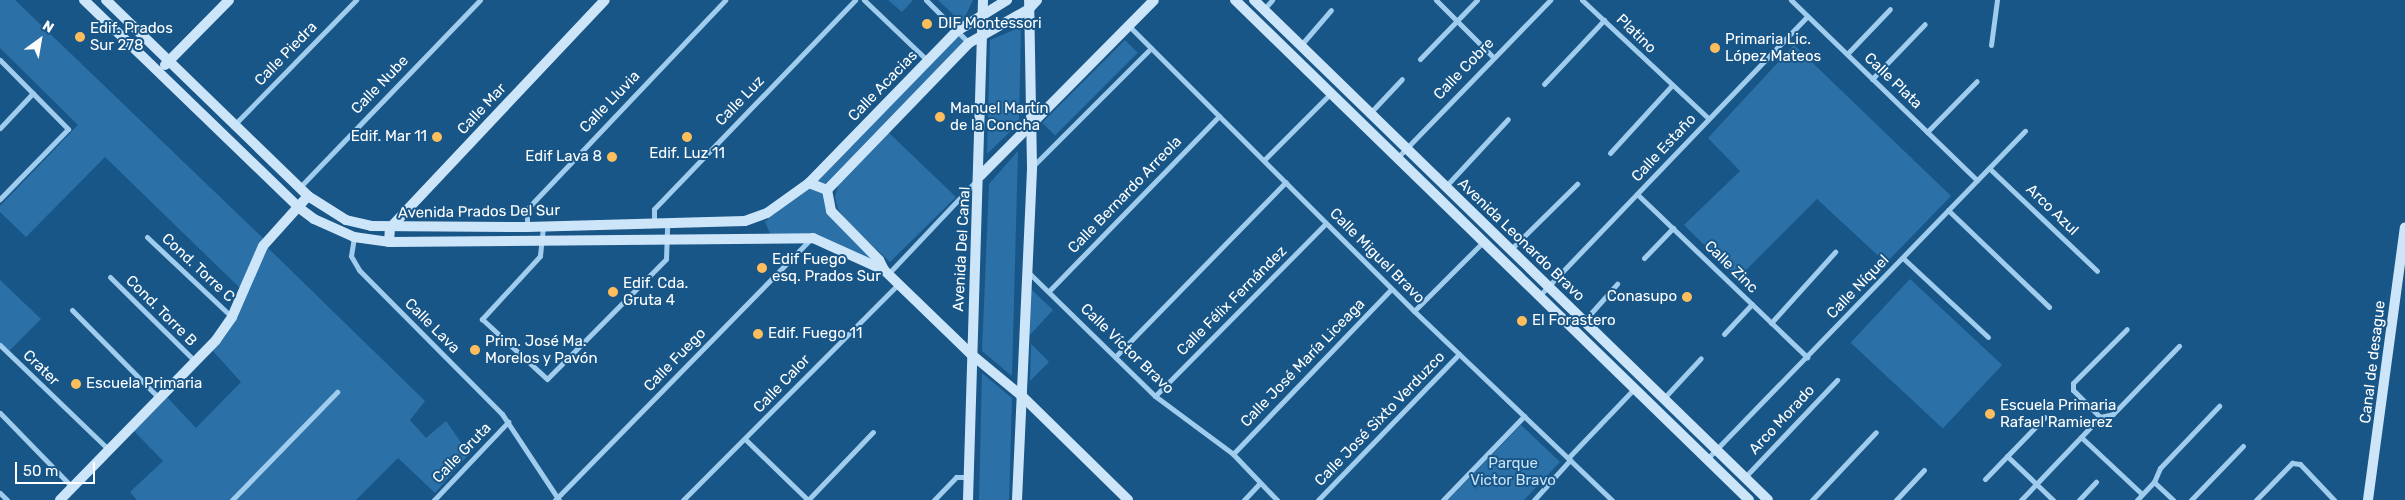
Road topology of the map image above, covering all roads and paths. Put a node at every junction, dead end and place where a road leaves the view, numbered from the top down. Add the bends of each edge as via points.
1 (84, 0) edge
2 (106, 0) edge
3 (229, 0) edge
4 (356, 0) edge
5 (480, 0) edge
6 (605, 0) edge
7 (725, 0) edge
8 (855, 0) edge
9 (864, 0) edge
10 (926, 0) edge
11 (983, 0) edge
12 (1007, 0) edge
13 (1037, 0) edge
14 (1154, 0) edge
15 (1235, 0) edge
16 (1254, 0) edge
17 (1272, 0) edge
18 (1436, 0) edge
19 (1477, 0) edge
20 (1550, 0) edge
21 (1582, 0) edge
22 (1790, 0) edge
23 (1997, 0) edge
24 (1029, 4) edge
25 (1264, 9) junction
26 (1890, 9) dead end
27 (1331, 10) dead end
28 (983, 15) junction
29 (1807, 17) junction
30 (1604, 20) junction
31 (1456, 21) junction
32 (1925, 24) dead end
33 (1128, 25) junction
34 (957, 31) junction
35 (980, 36) junction
36 (969, 43) junction
37 (1990, 44) dead end
38 (1301, 45) junction
39 (1151, 48) junction
40 (1846, 54) junction
41 (1493, 57) junction
42 (1420, 59) dead end
43 (0, 60) edge
44 (928, 61) junction
45 (169, 62) junction
46 (158, 72) junction
47 (1402, 79) dead end
48 (1872, 79) junction
49 (1977, 80) dead end
50 (1544, 84) dead end
51 (1672, 86) junction
52 (1332, 92) junction
53 (33, 93) junction
54 (1371, 112) junction
55 (1219, 116) junction
56 (1708, 118) junction
57 (1508, 119) dead end
58 (234, 125) junction
59 (1032, 125) junction
60 (0, 128) edge
61 (2025, 131) dead end
62 (1927, 132) junction
63 (1406, 148) junction
64 (1610, 154) dead end
65 (1398, 157) junction
66 (1264, 160) junction
67 (1032, 167) junction
68 (1989, 168) junction
69 (980, 176) junction
70 (1977, 180) junction
71 (1286, 182) junction
72 (809, 183) junction
73 (1577, 184) dead end
74 (1445, 187) junction
75 (299, 188) junction
76 (827, 190) junction
77 (1637, 194) junction
78 (308, 196) junction
79 (0, 199) edge
80 (298, 207) junction
81 (1948, 210) junction
82 (745, 221) junction
83 (1326, 223) junction
84 (654, 224) junction
85 (666, 224) junction
86 (543, 226) junction
87 (527, 227) junction
88 (2405, 227) edge
89 (390, 228) junction
90 (1673, 228) junction
91 (147, 237) dead end
92 (354, 237) junction
93 (812, 238) junction
94 (747, 240) junction
95 (542, 241) junction
96 (668, 241) junction
97 (1484, 241) junction
98 (389, 242) junction
99 (1511, 250) junction
100 (1835, 252) dead end
101 (1644, 258) dead end
102 (1904, 258) junction
103 (2097, 271) dead end
104 (886, 272) junction
105 (1028, 273) junction
106 (110, 277) dead end
107 (898, 284) junction
108 (1617, 284) dead end
109 (1548, 286) junction
110 (1391, 289) junction
111 (1049, 291) junction
112 (1539, 296) junction
113 (1752, 304) junction
114 (2049, 307) dead end
115 (72, 310) dead end
116 (1414, 312) junction
117 (232, 317) junction
118 (1584, 321) junction
119 (1771, 323) junction
120 (2127, 328) dead end
121 (1724, 334) dead end
122 (1988, 337) dead end
123 (0, 345) edge
124 (2179, 346) dead end
125 (972, 354) junction
126 (1459, 354) junction
127 (1116, 356) junction
128 (1807, 357) junction
129 (1700, 358) dead end
130 (195, 362) junction
131 (1837, 380) dead end
132 (1634, 389) junction
133 (337, 392) dead end
134 (1155, 396) junction
135 (1023, 397) junction
136 (160, 398) junction
137 (1663, 399) junction
138 (2219, 406) dead end
139 (0, 413) edge
140 (1524, 416) junction
141 (2045, 417) dead end
142 (2100, 417) junction
143 (508, 422) junction
144 (873, 432) dead end
145 (1876, 432) dead end
146 (2081, 436) junction
147 (745, 439) junction
148 (2243, 446) dead end
149 (108, 450) junction
150 (1716, 450) junction
151 (1233, 454) junction
152 (2007, 456) junction
153 (1569, 459) junction
154 (1707, 460) junction
155 (1924, 470) dead end
156 (969, 477) junction
157 (1744, 478) junction
158 (1985, 478) dead end
159 (2096, 482) dead end
160 (2154, 482) junction
161 (1260, 483) junction
162 (2036, 484) junction
163 (72, 487) junction
164 (0, 493) edge
165 (2142, 494) junction
166 (557, 499) edge
167 (2334, 499) edge
168 (7, 500) edge
169 (60, 500) edge
170 (232, 500) edge
171 (434, 500) edge
172 (683, 500) edge
173 (808, 500) edge
174 (934, 500) edge
175 (968, 500) edge
176 (1017, 500) edge
177 (1128, 500) edge
178 (1244, 500) edge
179 (1277, 500) edge
180 (1318, 500) edge
181 (1443, 500) edge
182 (1534, 500) edge
183 (1612, 500) edge
184 (1749, 500) edge
185 (1768, 500) edge
186 (1812, 500) edge
187 (1896, 500) edge
188 (2021, 500) edge
189 (2053, 500) edge
190 (2079, 500) edge
191 (2137, 500) edge
192 (2173, 500) edge
193 (2191, 500) edge
194 (2256, 500) edge
195 (2368, 500) edge

1 - 46 main road, Avenida Prados Del Sur
2 - 45 main road, Avenida Prados Del Sur
3 - 45 main road
4 - 58 street, Calle Piedra
5 - 75 street, Calle Nube
6 - 89 main road, Calle Mar
7 - 87 street, Calle Lluvia via 527,208
8 - 84 street, Calle Luz via 654,209
9 - 44 street
10 - 34 street
11 - 28 main road, Avenida Del Canal
12 - 28 main road, Calle Acacias
13 - 24 main road
14 - 33 main road
15 - 52 main road, Avenida Leonardo Bravo
16 - 25 main road, Avenida Leonardo Bravo
17 - 25 street
18 - 31 street
19 - 31 street
20 - 41 street, Calle Cobre
21 - 30 street, Platino
22 - 29 street, Calle Plata
23 - 37 street
24 - 35 main road
24 - 59 main road
25 - 38 main road, Avenida Leonardo Bravo
26 - 40 street
27 - 38 street
28 - 34 main road, Calle Acacias
28 - 35 main road, Avenida Del Canal
29 - 40 street, Calle Plata
29 - 56 street, Calle Estaño
30 - 50 street
30 - 51 street, Platino
31 - 41 street
31 - 42 street
32 - 48 street
33 - 39 street, Calle Miguel Bravo
33 - 59 main road
34 - 36 street
34 - 44 main road, Calle Acacias
35 - 36 main road
35 - 69 main road, Avenida Del Canal
36 - 76 main road
38 - 54 main road, Avenida Leonardo Bravo
39 - 55 street, Calle Miguel Bravo
39 - 67 street
40 - 48 street, Calle Plata
41 - 63 street, Calle Cobre
43 - 53 street
44 - 72 main road, Calle Acacias
45 - 46 main road
45 - 58 main road, Avenida Prados Del Sur
46 - 80 main road, Avenida Prados Del Sur
47 - 54 street
48 - 62 street, Calle Plata
49 - 62 street
51 - 56 street, Platino
51 - 64 street
52 - 65 main road, Avenida Leonardo Bravo
52 - 66 street
53 - 60 street
53 - 79 street via 68,128
54 - 63 main road, Avenida Leonardo Bravo
55 - 66 street, Calle Miguel Bravo
55 - 111 street, Calle Bernardo Arreola
56 - 77 street, Calle Estaño
57 - 74 street
58 - 75 main road, Avenida Prados Del Sur
59 - 67 main road
59 - 69 main road
61 - 68 street, Calle Níquel
62 - 70 street, Calle Plata
63 - 65 street, Calle Cobre
63 - 74 main road, Avenida Leonardo Bravo
65 - 97 main road, Avenida Leonardo Bravo
66 - 71 street, Calle Miguel Bravo
67 - 105 main road
68 - 70 street, Calle Níquel
68 - 103 street, Arco Azul
69 - 104 street
69 - 125 main road, Avenida Del Canal
70 - 81 street, Calle Níquel
71 - 83 street, Calle Miguel Bravo
71 - 127 street
72 - 76 main road
72 - 82 main road, Avenida Prados Del Sur via 767,213
73 - 99 street
74 - 99 main road, Avenida Leonardo Bravo
75 - 78 main road, Avenida Prados Del Sur
76 - 104 main road, Avenida Prados Del Sur via 831,211 879,260
77 - 90 street, Calle Zinc
77 - 109 street, Calle Estaño
78 - 80 main road
78 - 89 main road, Avenida Prados Del Sur via 346,220
80 - 92 main road, Avenida Prados Del Sur via 314,219
80 - 117 main road via 262,246
81 - 102 street, Calle Níquel
81 - 114 street
82 - 85 main road, Avenida Prados Del Sur
82 - 94 main road
83 - 110 street, Calle Miguel Bravo
83 - 134 street, Calle Félix Fernández
84 - 85 main road, Avenida Prados Del Sur
84 - 86 main road, Avenida Prados Del Sur
85 - 96 street
86 - 87 main road, Avenida Prados Del Sur
86 - 95 street
87 - 89 main road, Avenida Prados Del Sur
88 - 195 main road, Canal de desague
89 - 98 main road
90 - 101 street
90 - 113 street, Calle Zinc
91 - 117 street, Cond. Torre C
92 - 98 main road, Avenida Prados Del Sur
92 - 143 street, Calle Lava via 351,256 359,270
93 - 94 main road, Avenida Prados Del Sur
93 - 104 main road, Avenida Prados Del Sur
93 - 166 street, Calle Fuego
94 - 96 main road, Avenida Prados Del Sur
95 - 96 main road, Avenida Prados Del Sur
95 - 96 street via 540,256 482,319 547,379 666,259
95 - 98 main road, Avenida Prados Del Sur
97 - 112 main road, Avenida Leonardo Bravo
97 - 116 street
99 - 109 main road, Avenida Leonardo Bravo
100 - 119 street
102 - 122 street
102 - 128 street, Calle Níquel
104 - 107 main road, Avenida Prados Del Sur
105 - 111 street, Calle Víctor Bravo
105 - 135 main road
106 - 130 street, Cond. Torre B
107 - 125 main road, Avenida Prados Del Sur
107 - 147 street, Calle Calor
108 - 118 street
109 - 112 street, Calle Estaño
109 - 118 main road, Avenida Leonardo Bravo
110 - 116 street, Calle Miguel Bravo
110 - 151 street, Calle José María Liceaga
111 - 127 street, Calle Víctor Bravo
112 - 132 main road, Avenida Leonardo Bravo
113 - 119 street, Calle Zinc
113 - 121 street
115 - 136 street
116 - 126 street, Calle Miguel Bravo
117 - 130 main road
118 - 137 main road, Avenida Leonardo Bravo
119 - 128 street, Calle Zinc
120 - 142 street via 2073,383 2073,390
123 - 149 street, Crater
124 - 142 street via 2114,414
125 - 135 main road, Avenida Prados Del Sur
125 - 156 main road, Avenida Del Canal
126 - 140 street, Calle Miguel Bravo
126 - 180 street, Calle José Sixto Verduzco
127 - 134 street, Calle Víctor Bravo
128 - 150 street, Calle Níquel
129 - 137 street
130 - 136 main road
131 - 157 street, Arco Morado
132 - 153 street
132 - 154 main road, Avenida Leonardo Bravo
133 - 170 street
134 - 151 street, Calle Víctor Bravo
135 - 176 main road
135 - 177 main road, Avenida Prados Del Sur
136 - 149 main road
137 - 150 main road, Avenida Leonardo Bravo
138 - 160 street via 2160,468
139 - 163 street
140 - 153 street, Calle Miguel Bravo
140 - 181 street
141 - 152 street
142 - 146 street
143 - 166 street, Calle Lava
143 - 171 street, Calle Gruta
144 - 173 street
145 - 186 street
146 - 162 street
146 - 165 street
147 - 172 street, Calle Calor
147 - 173 street
148 - 193 street
149 - 163 main road
150 - 154 street, Calle Níquel
150 - 157 main road, Avenida Leonardo Bravo
151 - 161 street, Calle Víctor Bravo
152 - 158 street
152 - 162 street
153 - 182 street
153 - 183 street, Calle Miguel Bravo
154 - 184 main road, Avenida Leonardo Bravo
155 - 187 street
156 - 174 street via 956,477
156 - 175 main road, Avenida Del Canal
157 - 185 main road, Avenida Leonardo Bravo
159 - 190 street
160 - 165 street
160 - 192 street
161 - 178 street
161 - 179 street, Calle Víctor Bravo
162 - 188 street
162 - 189 street
163 - 169 main road
164 - 168 street
165 - 191 street
167 - 194 street via 2300,464 2292,463

